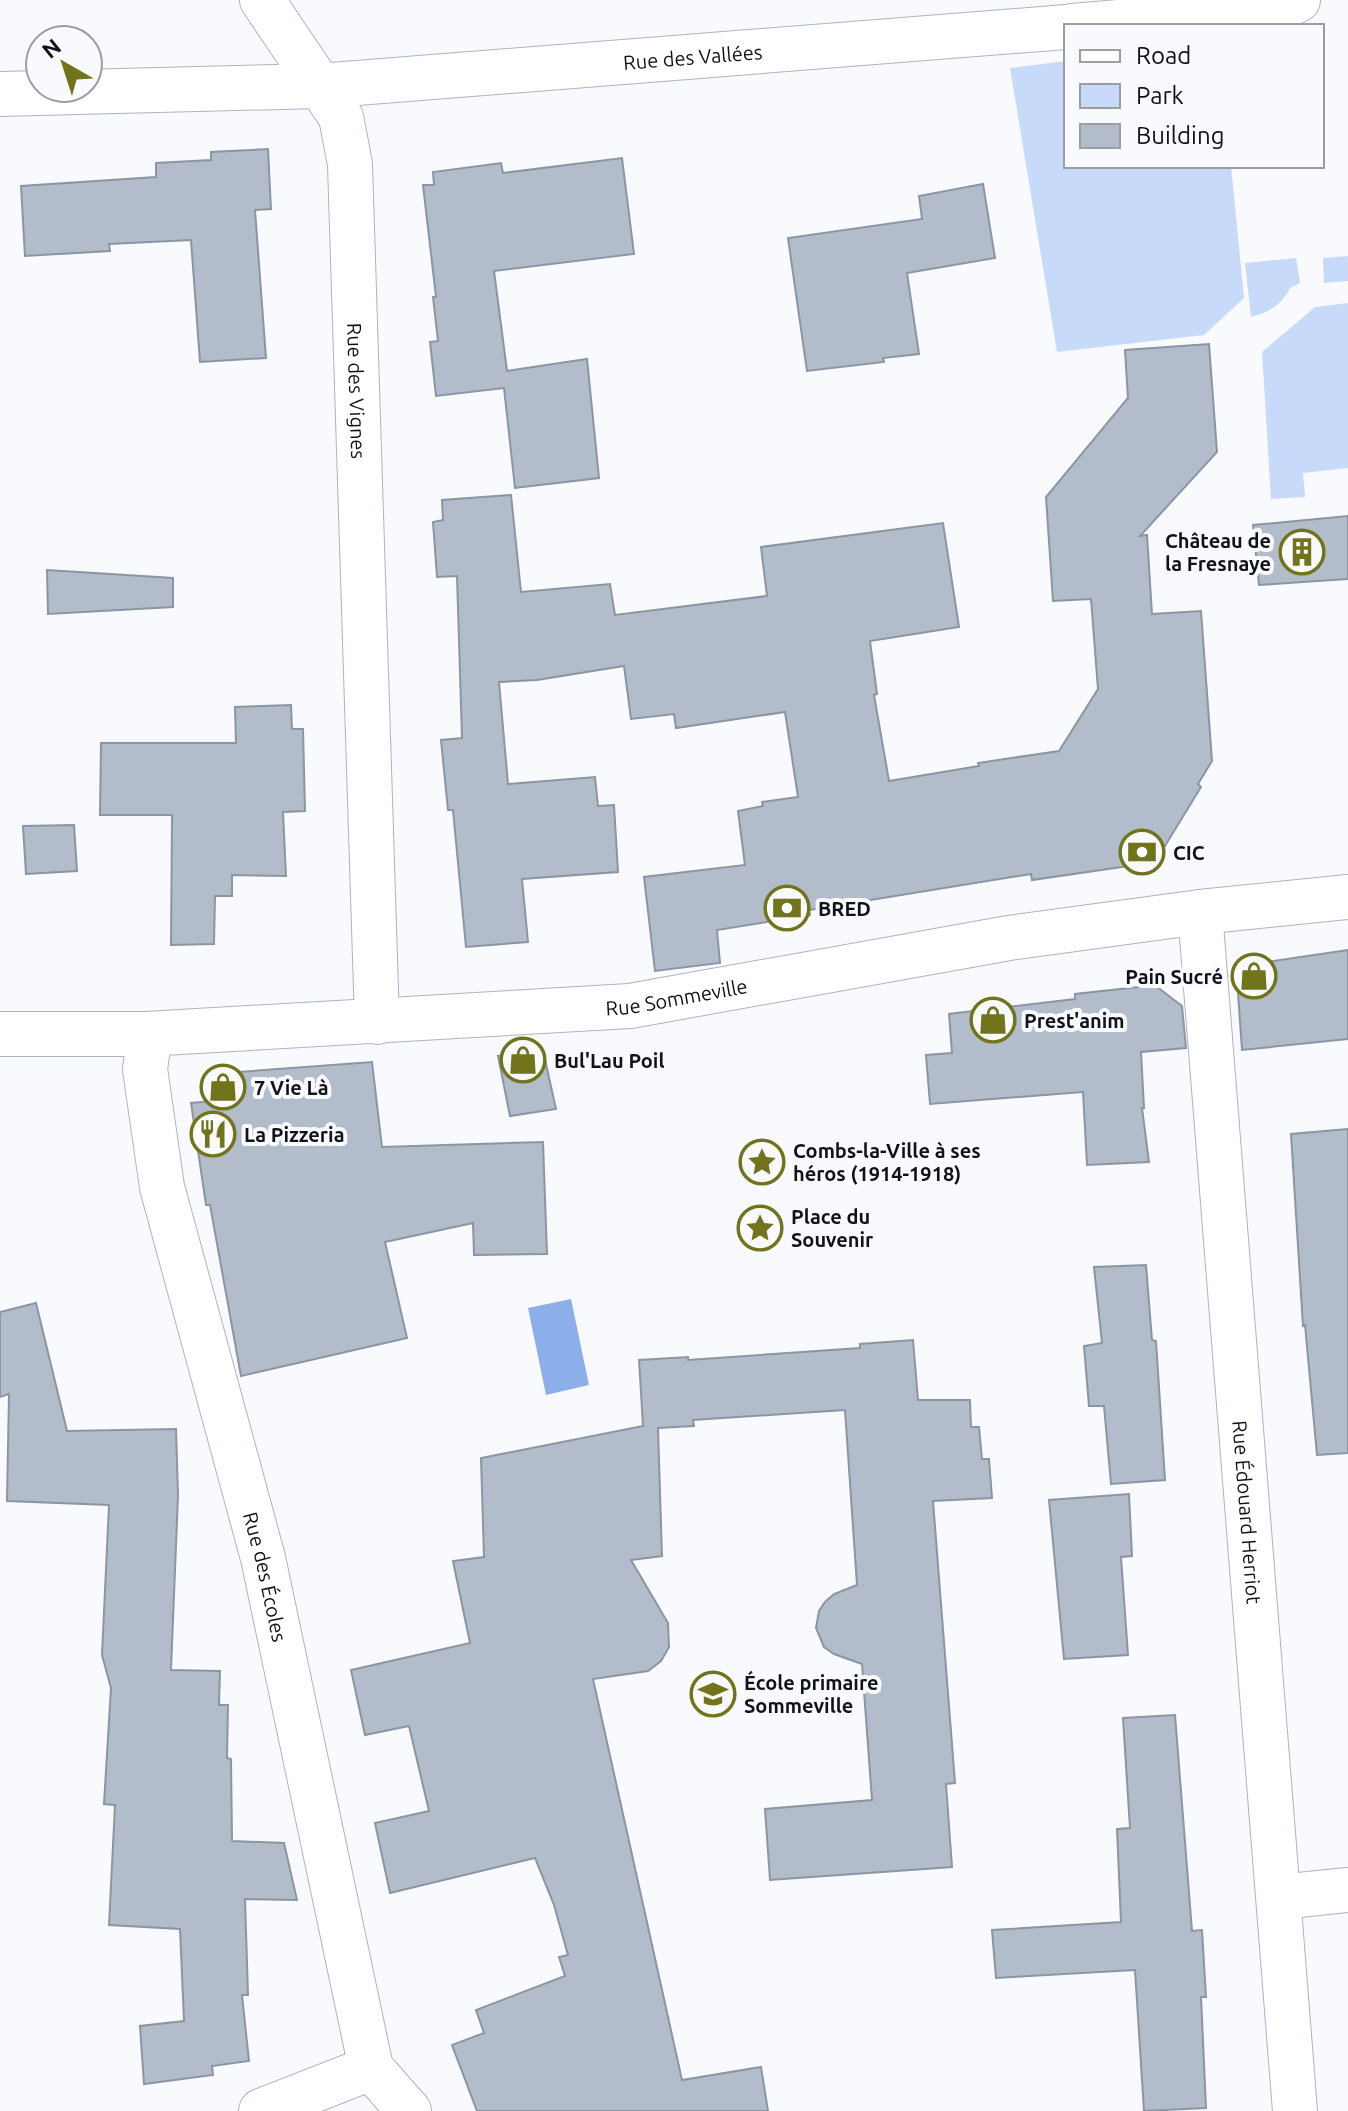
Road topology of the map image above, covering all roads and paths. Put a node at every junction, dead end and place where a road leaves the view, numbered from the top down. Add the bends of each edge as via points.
1 (262, 0) edge
2 (1298, 0) edge
3 (1095, 24) edge
4 (1064, 27) edge
5 (319, 86) junction
6 (0, 94) edge
7 (1348, 897) edge
8 (1200, 912) junction
9 (377, 1022) junction
10 (0, 1034) edge
11 (146, 1034) junction
12 (1348, 1890) edge
13 (1280, 1897) junction
14 (371, 2068) junction
15 (261, 2111) edge
16 (409, 2111) edge
17 (1295, 2111) edge

1 - 5 street, Rue des Vignes
2 - 3 street via 1282,8
4 - 5 street, Rue des Vallées
5 - 6 street
5 - 9 street, Rue des Vignes via 341,117 350,164
7 - 8 street, Rue Sommeville
8 - 9 street, Rue Sommeville via 1009,938 630,1006
8 - 13 street, Rue Édouard Herriot
9 - 11 street, Rue Sommeville
10 - 11 street, Rue Sommeville
11 - 14 street, Rue des Écoles via 145,1069 162,1187 263,1558
12 - 13 street
13 - 17 street, Rue Édouard Herriot
14 - 15 street
14 - 16 street, Rue des Écoles

